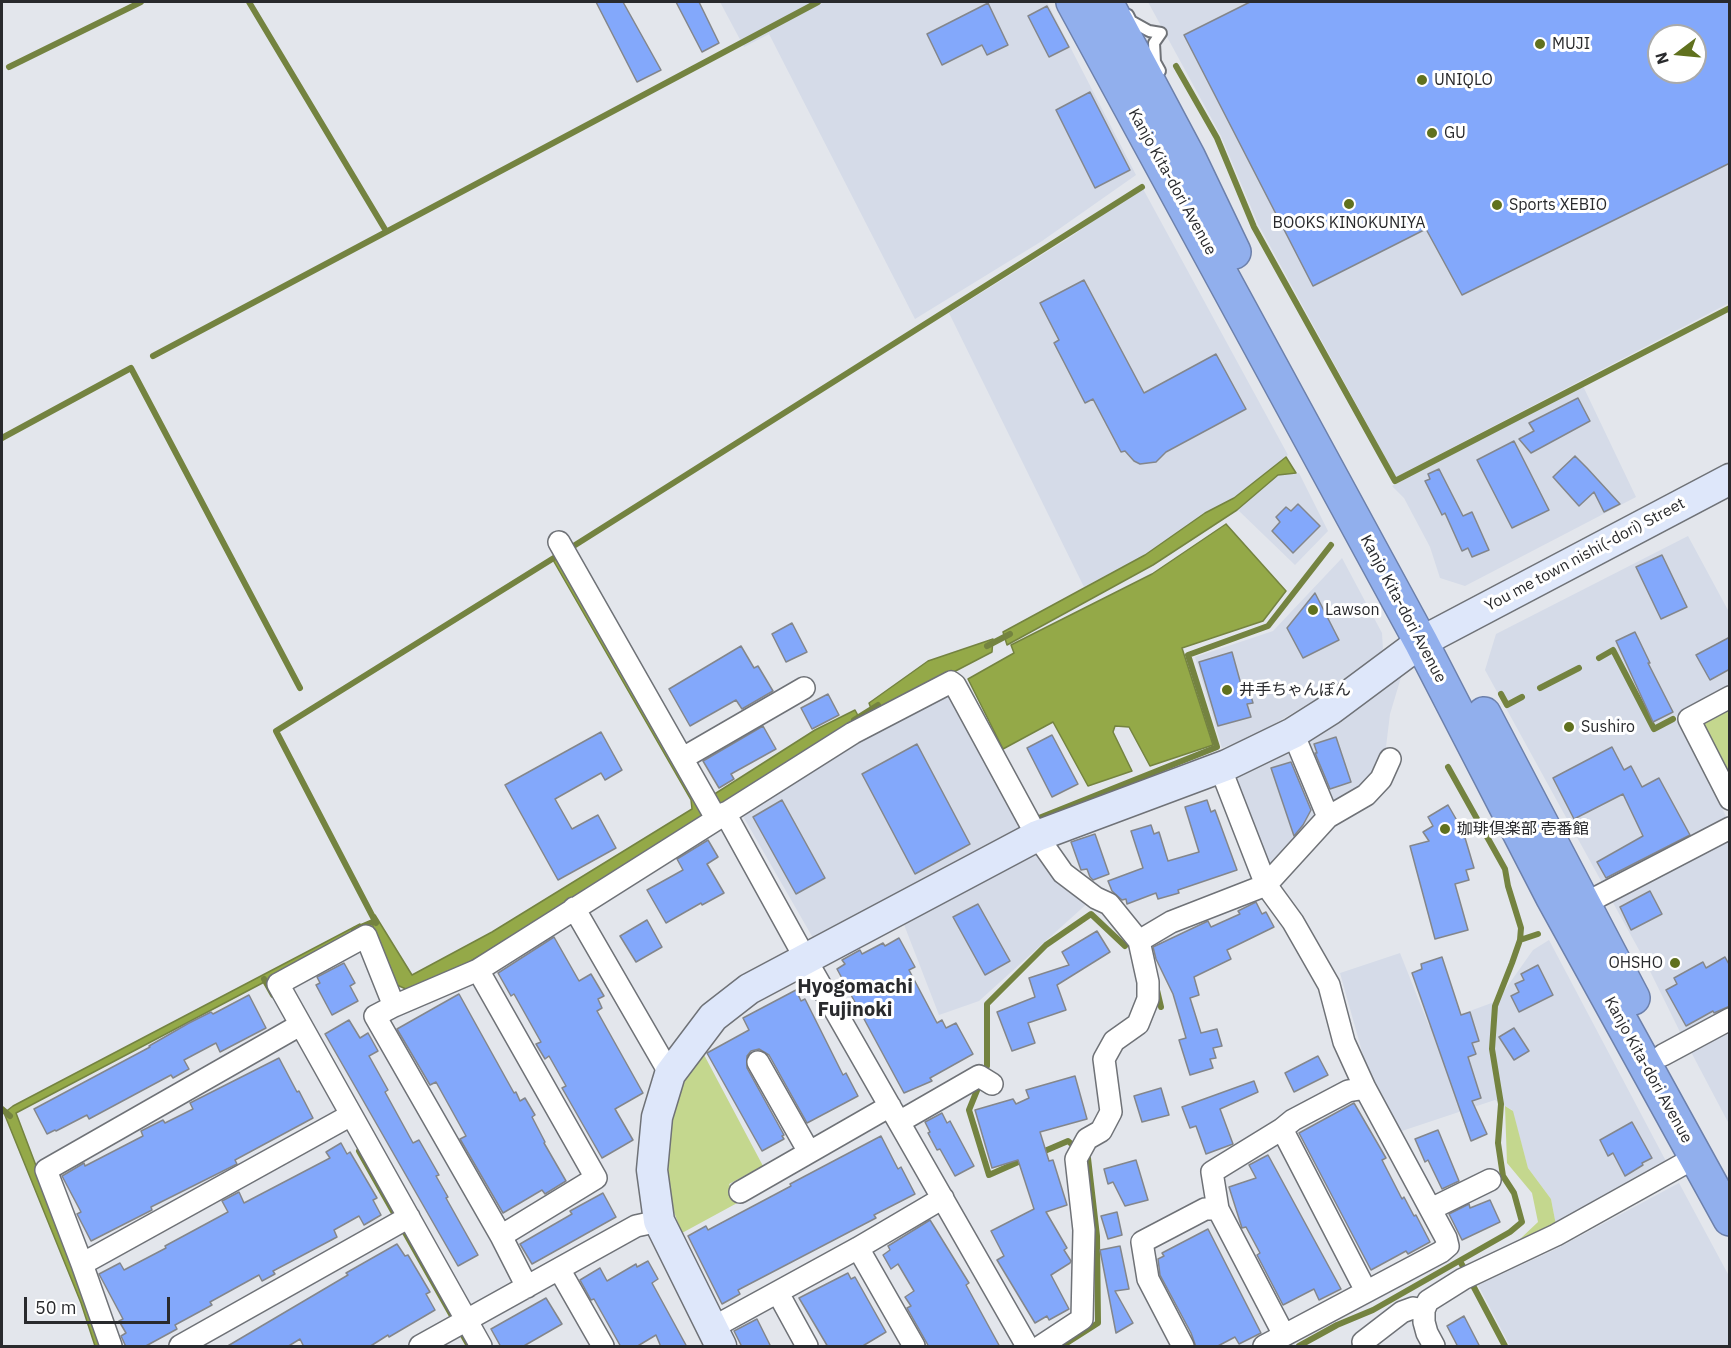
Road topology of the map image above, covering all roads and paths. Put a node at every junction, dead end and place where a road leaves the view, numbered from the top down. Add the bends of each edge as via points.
1 (1072, 2) edge
2 (1106, 2) edge
3 (1120, 2) edge
4 (1166, 83) dead end
5 (1211, 179) dead end
6 (1225, 235) junction
7 (1730, 479) edge
8 (559, 542) dead end
9 (1431, 637) junction
10 (804, 688) dead end
11 (1730, 697) edge
12 (1293, 733) junction
13 (683, 758) junction
14 (1390, 759) dead end
15 (1220, 767) junction
16 (1730, 798) edge
17 (721, 816) junction
18 (1328, 817) junction
19 (1730, 828) edge
20 (1037, 837) junction
21 (1266, 885) junction
22 (1584, 904) junction
23 (574, 908) junction
24 (1139, 941) junction
25 (805, 958) junction
26 (478, 970) junction
27 (394, 1006) junction
28 (1730, 1019) edge
29 (294, 1029) junction
30 (1663, 1055) junction
31 (758, 1062) dead end
32 (670, 1074) junction
33 (985, 1080) dead end
34 (1365, 1088) junction
35 (895, 1114) junction
36 (345, 1119) junction
37 (1282, 1129) junction
38 (809, 1152) junction
39 (1696, 1157) junction
40 (1730, 1176) edge
41 (1490, 1180) dead end
42 (740, 1192) dead end
43 (943, 1198) junction
44 (1218, 1209) junction
45 (1431, 1209) junction
46 (1730, 1219) edge
47 (403, 1221) junction
48 (659, 1221) junction
49 (501, 1236) junction
50 (858, 1248) junction
51 (82, 1264) junction
52 (559, 1269) junction
53 (527, 1287) junction
54 (1366, 1291) junction
55 (778, 1293) junction
56 (1424, 1310) junction
57 (461, 1324) junction
58 (1284, 1335) junction
59 (717, 1337) edge
60 (1363, 1342) dead end
61 (111, 1347) edge
62 (180, 1347) edge
63 (420, 1347) edge
64 (481, 1347) edge
65 (603, 1347) edge
66 (807, 1347) edge
67 (914, 1347) edge
68 (1027, 1347) edge
69 (1041, 1347) edge
70 (1183, 1347) edge
71 (1264, 1347) edge
72 (1434, 1347) edge

1 - 9 highway, Kanjo Kita-dori Avenue
2 - 6 highway, Kanjo Kita-dori Avenue via 1190,158
3 - 4 lane via 1131,21 1161,33 1155,43 1155,62
5 - 6 lane
6 - 9 highway, Kanjo Kita-dori Avenue
7 - 9 street, You me town nishi(-dori) Street
8 - 13 street
9 - 12 street, You me town nishi(-dori) Street
9 - 22 highway, Kanjo Kita-dori Avenue
9 - 39 highway, Kanjo Kita-dori Avenue via 1552,896
10 - 13 street
11 - 16 street via 1689,719
12 - 15 street, You me town nishi(-dori) Street
12 - 18 street
13 - 17 street
14 - 18 street via 1381,779 1366,795
15 - 20 street, You me town nishi(-dori) Street
15 - 21 street
17 - 20 street via 853,734 951,682
17 - 23 street
17 - 25 street
18 - 21 street
19 - 22 street
20 - 24 street via 1063,873 1109,904
20 - 25 street, You me town nishi(-dori) Street
21 - 24 street via 1171,922
21 - 34 street via 1293,922 1329,985 1344,1042
22 - 30 highway, Kanjo Kita-dori Avenue
23 - 26 street
23 - 32 street
24 - 69 street via 1148,999 1138,1024 1114,1041 1104,1059 1111,1112 1101,1131 1087,1139 1076,1159 1084,1230 1082,1319
25 - 32 street, You me town nishi(-dori) Street via 749,989 713,1017
25 - 35 street
26 - 27 street
26 - 49 street via 596,1178
27 - 29 street via 366,936 278,984
27 - 49 street via 375,1016
28 - 30 street
29 - 36 street
29 - 51 street via 46,1170
30 - 40 highway, Kanjo Kita-dori Avenue
31 - 38 street
32 - 48 street via 657,1117 652,1170
33 - 35 street
34 - 37 street via 1348,1091
34 - 45 street
35 - 38 street
35 - 43 street
36 - 47 street
36 - 51 street
37 - 44 street via 1212,1172
37 - 54 street
38 - 42 street
39 - 46 highway, Kanjo Kita-dori Avenue
39 - 56 street via 1556,1235 1468,1276 1428,1301
41 - 45 street
43 - 50 street
43 - 68 street
44 - 58 street
44 - 70 street via 1205,1209 1142,1242 1148,1279
45 - 54 street via 1448,1246
47 - 57 street
47 - 62 street
48 - 52 street via 636,1226
48 - 59 street
49 - 53 street
50 - 55 street
50 - 67 street
51 - 61 street
52 - 53 street
52 - 65 street
53 - 57 street
54 - 58 street
55 - 59 street
55 - 66 street
56 - 60 street via 1402,1311
56 - 72 street via 1427,1333
57 - 63 street
57 - 64 street
58 - 71 street

